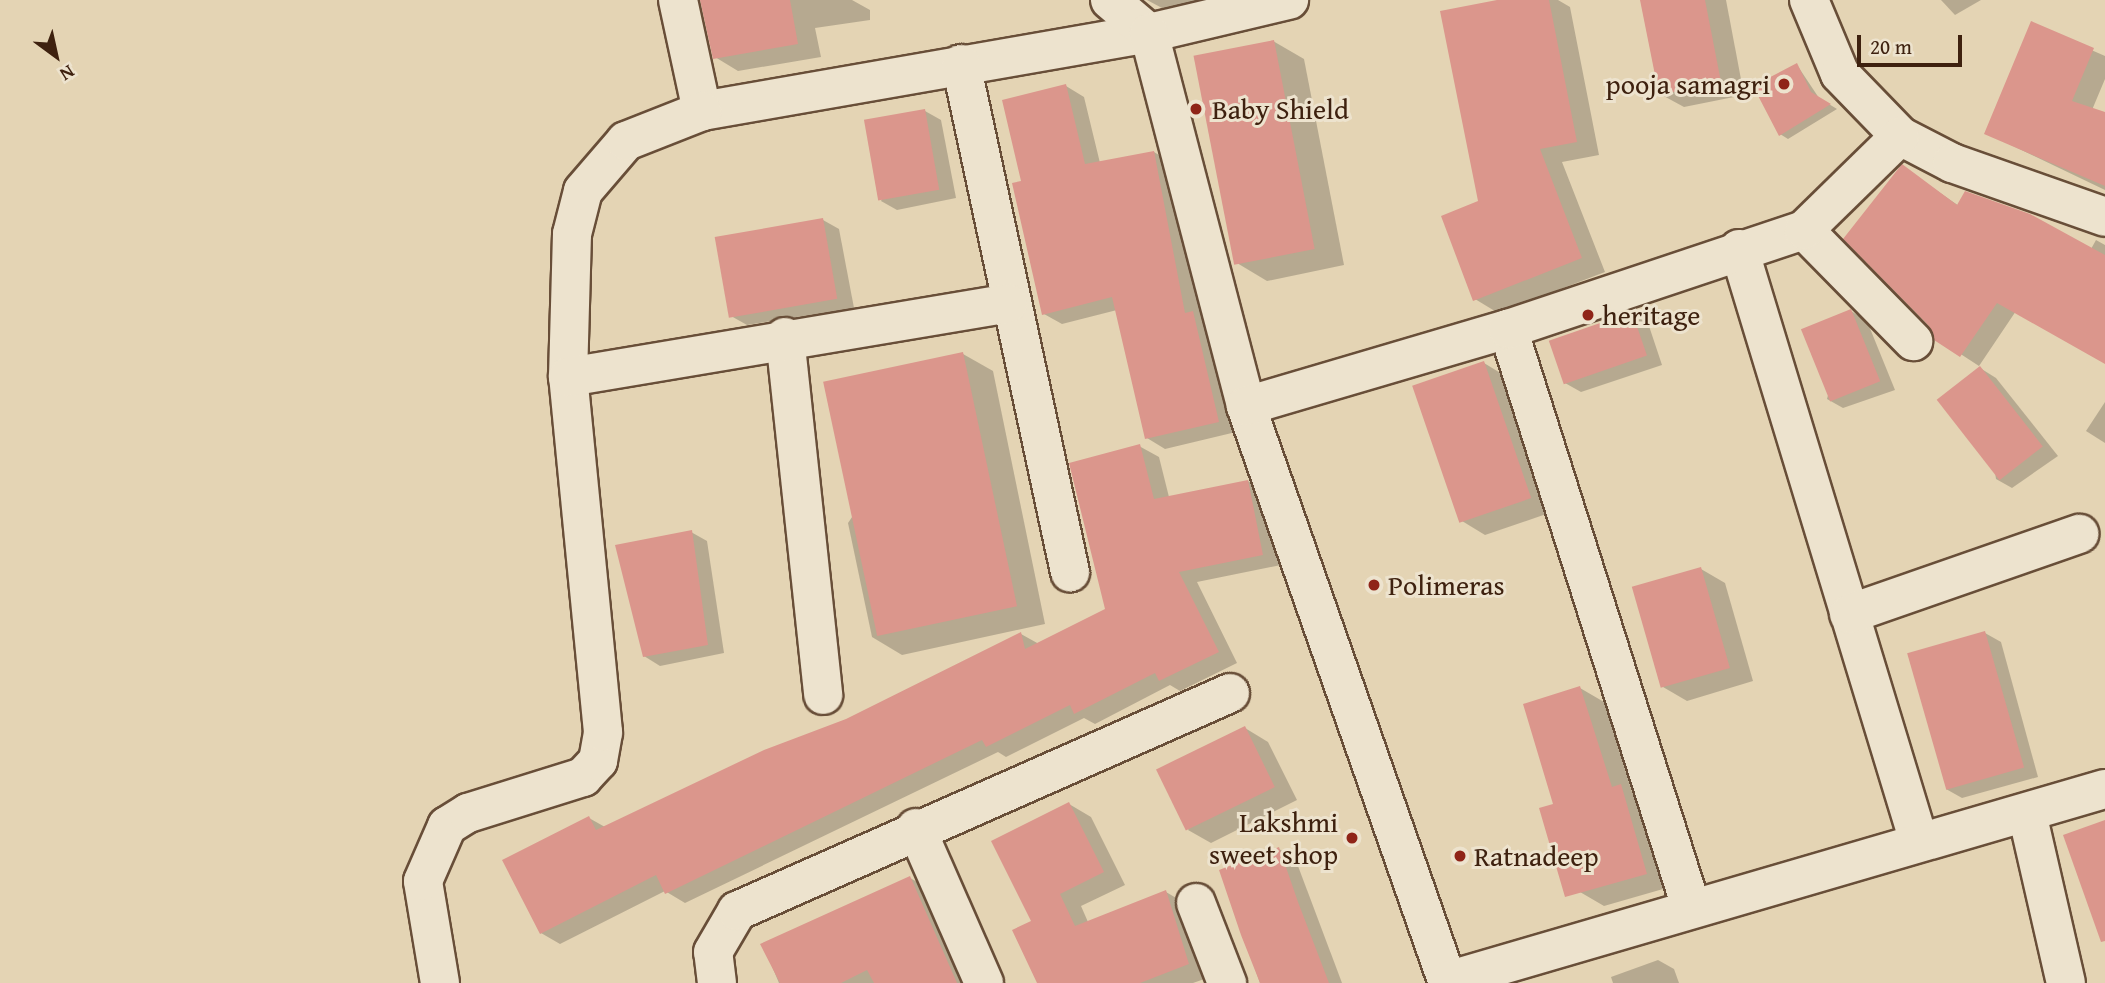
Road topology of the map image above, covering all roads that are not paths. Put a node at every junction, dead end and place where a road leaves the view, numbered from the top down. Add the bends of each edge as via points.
1 (678, 0) edge
2 (1110, 0) edge
3 (1289, 0) edge
4 (1809, 0) edge
5 (1149, 33) junction
6 (961, 64) junction
7 (702, 111) junction
8 (1900, 136) junction
9 (2105, 217) edge
10 (1804, 230) junction
11 (1739, 248) junction
12 (1008, 303) junction
13 (1508, 328) junction
14 (785, 337) junction
15 (1913, 341) dead end
16 (568, 377) junction
17 (1246, 406) junction
18 (2079, 534) dead end
19 (1070, 572) dead end
20 (1849, 614) junction
21 (1230, 693) dead end
22 (823, 695) dead end
23 (2105, 789) edge
24 (2027, 813) junction
25 (916, 828) junction
26 (1919, 842) junction
27 (1196, 903) dead end
28 (1691, 907) junction
29 (1447, 982) edge
30 (440, 983) edge
31 (717, 983) edge
32 (984, 983) edge
33 (1227, 983) edge
34 (2066, 983) edge

1 - 7 street
2 - 5 street
3 - 5 street
4 - 8 street via 1840,74
5 - 6 street
5 - 17 street
6 - 7 street
6 - 12 street
7 - 16 street via 626,141 583,191 572,234
8 - 9 street via 1952,163
8 - 10 street
10 - 11 street
10 - 15 street
11 - 13 street
11 - 20 street
12 - 14 street
12 - 19 street
13 - 17 street
13 - 28 street
14 - 16 street
14 - 22 street
16 - 30 street via 603,732 598,761 583,777 468,813 447,826 423,881
17 - 29 street
18 - 20 street
20 - 26 street
21 - 25 street
23 - 24 street
24 - 26 street
24 - 34 street
25 - 31 street via 737,911 713,952
25 - 32 street
26 - 28 street
27 - 33 street
28 - 29 street

